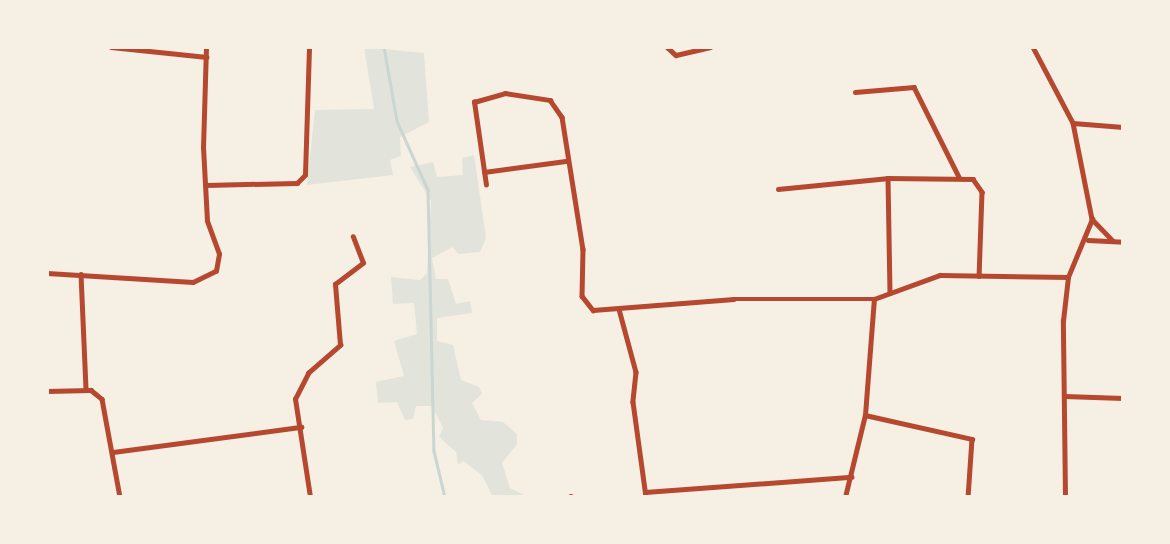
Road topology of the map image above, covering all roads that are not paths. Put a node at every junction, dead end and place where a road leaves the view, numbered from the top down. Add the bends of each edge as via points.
1 (111, 47) edge
2 (206, 47) edge
3 (309, 47) edge
4 (667, 47) edge
5 (710, 47) edge
6 (1033, 47) edge
7 (206, 57) junction
8 (855, 92) dead end
9 (1073, 123) junction
10 (1123, 127) edge
11 (565, 161) junction
12 (484, 172) junction
13 (959, 177) junction
14 (888, 178) junction
15 (206, 185) junction
16 (486, 185) dead end
17 (778, 189) dead end
18 (1092, 219) junction
19 (353, 237) dead end
20 (1088, 240) junction
21 (1113, 241) junction
22 (1123, 243) edge
23 (47, 273) edge
24 (81, 274) junction
25 (979, 276) junction
26 (1068, 277) junction
27 (890, 293) junction
28 (874, 299) junction
29 (618, 309) junction
30 (86, 390) junction
31 (47, 391) edge
32 (1064, 396) junction
33 (1123, 398) edge
34 (865, 415) junction
35 (301, 427) junction
36 (113, 452) junction
37 (851, 477) junction
38 (645, 494) edge
39 (120, 497) edge
40 (310, 497) edge
41 (845, 497) edge
42 (968, 497) edge
43 (1065, 497) edge

1 - 7 street
2 - 7 street
3 - 15 street via 305,175 297,183
4 - 5 street via 676,55
6 - 9 street
7 - 15 street
8 - 13 street via 914,87
9 - 10 street
9 - 18 street
11 - 12 street
11 - 12 street via 557,104 485,94 472,107
11 - 29 street via 583,249 583,303 593,310
12 - 16 street
13 - 14 street
13 - 25 street via 973,179 982,192
14 - 17 street
14 - 27 street
15 - 24 street via 207,221 219,254 207,279
18 - 20 street
18 - 21 street
19 - 35 street via 363,263 335,284 342,335 297,392
20 - 21 street
20 - 26 street
21 - 22 street
23 - 24 street
24 - 30 street
25 - 26 street
25 - 27 street via 940,275
26 - 32 street
27 - 28 street
28 - 29 street via 734,299
28 - 34 street
29 - 38 street via 636,372 633,402
30 - 31 street
30 - 36 street via 102,399
32 - 33 street
32 - 43 street
34 - 37 street
34 - 42 street via 972,439
35 - 36 street
35 - 40 street
36 - 39 street
37 - 38 street
37 - 41 street

